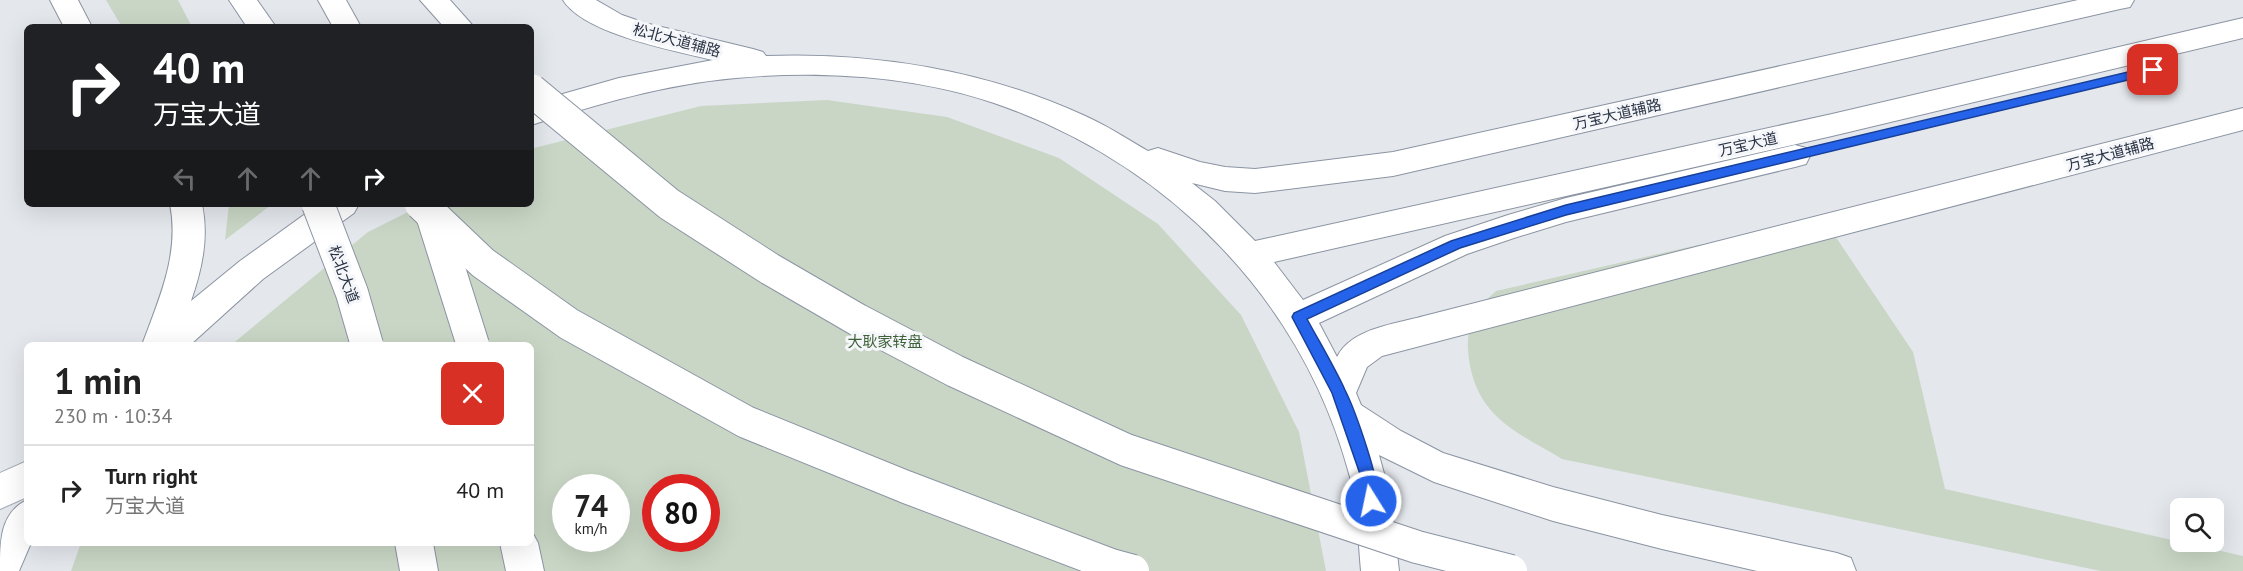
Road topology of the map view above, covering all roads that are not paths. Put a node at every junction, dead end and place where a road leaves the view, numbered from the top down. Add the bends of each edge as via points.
1 (64, 0) edge
2 (222, 0) edge
3 (243, 0) edge
4 (332, 0) edge
5 (434, 0) edge
6 (577, 0) edge
7 (2120, 0) edge
8 (76, 24) edge
9 (235, 24) edge
10 (260, 24) edge
11 (345, 24) edge
12 (457, 24) edge
13 (2243, 27) edge
14 (2243, 48) edge
15 (783, 66) junction
16 (534, 92) edge
17 (534, 113) edge
18 (2243, 119) edge
19 (1113, 144) junction
20 (187, 207) edge
21 (319, 207) edge
22 (339, 207) edge
23 (424, 207) edge
24 (428, 207) edge
25 (1252, 255) junction
26 (1299, 317) junction
27 (160, 342) edge
28 (171, 342) edge
29 (366, 342) edge
30 (472, 342) edge
31 (1343, 403) junction
32 (24, 480) edge
33 (0, 492) edge
34 (24, 521) edge
35 (415, 546) edge
36 (520, 546) edge
37 (0, 570) edge
38 (419, 571) edge
39 (525, 571) edge
40 (1133, 571) edge
41 (1380, 571) edge
42 (1511, 571) edge
43 (1837, 571) edge

1 - 8 main road
2 - 9 main road
3 - 10 main road
4 - 11 main road
5 - 12 main road
6 - 15 main road, 松北大道辅路 via 626,26
7 - 19 main road, 万宝大道辅路 via 1354,170 1255,181 1225,179
13 - 25 main road, 万宝大道 via 1820,128
14 - 26 main road, 万宝大道 via 1566,210 1456,245
15 - 17 main road via 686,74 604,91
15 - 19 main road via 846,67 922,76 996,93 1067,120
16 - 42 main road, bridge via 669,204 770,269 955,371 1126,450 1418,547
18 - 31 main road, 万宝大道辅路 via 1372,345 1354,357
19 - 25 main road via 1196,200
20 - 27 main road via 187,261
21 - 29 main road, 松北大道, bridge
22 - 28 main road via 275,250
23 - 40 main road, bridge via 483,263 568,324 746,422 928,496
24 - 30 main road, bridge
25 - 26 main road
26 - 31 main road
31 - 41 main road via 1368,477
31 - 43 main road via 1388,442 1434,466 1564,507
32 - 33 main road
34 - 37 main road
35 - 38 main road
36 - 39 main road

